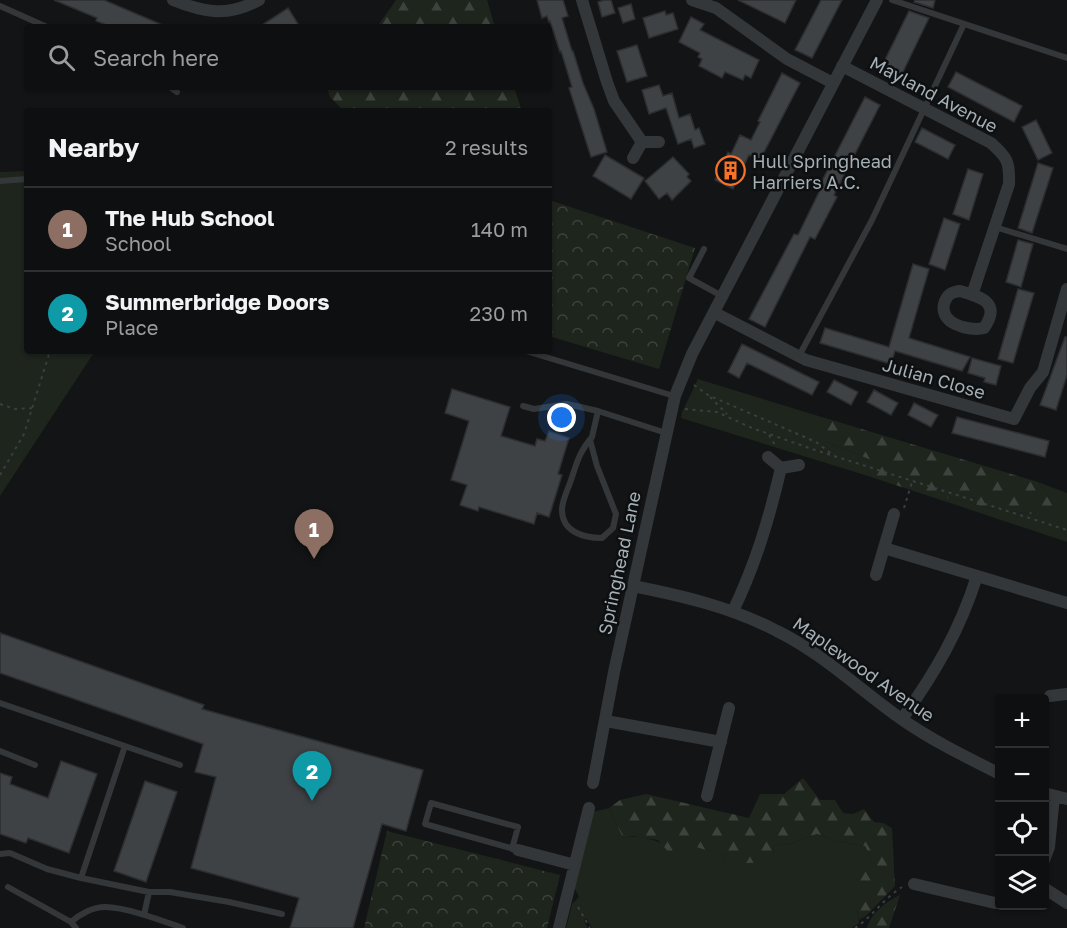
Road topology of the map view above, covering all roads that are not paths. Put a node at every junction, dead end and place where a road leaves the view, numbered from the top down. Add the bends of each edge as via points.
1 (173, 0) edge
2 (259, 0) edge
3 (582, 0) edge
4 (692, 0) edge
5 (877, 0) edge
6 (892, 0) edge
7 (0, 6) edge
8 (40, 24) edge
9 (964, 24) junction
10 (1067, 58) edge
11 (842, 66) junction
12 (833, 83) junction
13 (174, 90) edge
14 (177, 92) dead end
15 (924, 109) junction
16 (642, 142) junction
17 (659, 142) dead end
18 (633, 158) dead end
19 (24, 179) edge
20 (0, 181) edge
21 (994, 227) junction
22 (705, 249) dead end
23 (1067, 249) edge
24 (1067, 289) edge
25 (972, 295) dead end
26 (723, 296) junction
27 (715, 313) junction
28 (536, 354) edge
29 (799, 357) junction
30 (675, 396) junction
31 (524, 406) dead end
32 (598, 411) junction
33 (666, 433) junction
34 (590, 440) junction
35 (768, 456) dead end
36 (799, 465) dead end
37 (781, 468) junction
38 (894, 514) road end
39 (884, 548) junction
40 (876, 575) dead end
41 (977, 576) junction
42 (633, 586) junction
43 (1067, 603) edge
44 (733, 611) junction
45 (1067, 694) edge
46 (1050, 696) dead end
47 (0, 703) edge
48 (729, 708) dead end
49 (902, 719) junction
50 (606, 721) junction
51 (721, 742) junction
52 (125, 746) junction
53 (0, 751) edge
54 (35, 765) dead end
55 (180, 765) dead end
56 (995, 772) edge
57 (593, 783) dead end
58 (707, 796) dead end
59 (1055, 796) edge
60 (589, 808) dead end
61 (515, 849) junction
62 (0, 854) edge
63 (1046, 856) edge
64 (575, 865) junction
65 (81, 878) junction
66 (914, 884) road end
67 (8, 887) dead end
68 (1049, 891) edge
69 (149, 892) junction
70 (995, 903) edge
71 (1067, 903) edge
72 (282, 914) dead end
73 (144, 915) junction
74 (71, 922) junction
75 (76, 928) edge
76 (183, 928) edge
77 (559, 928) edge

1 - 2 street via 194,9 218,12 243,9
3 - 16 street via 614,101
4 - 12 street via 716,8 787,59
5 - 11 street, Springhead Lane
6 - 9 lane
7 - 8 lane
9 - 10 lane
9 - 15 lane
11 - 12 street, Springhead Lane
11 - 15 street, Mayland Avenue
12 - 26 street, Springhead Lane
13 - 14 lane
15 - 21 street, Mayland Avenue via 991,143 1004,154 1010,168 1009,184
15 - 29 lane via 872,220
16 - 17 street
16 - 18 street
19 - 20 lane
21 - 23 lane
21 - 25 street, Mayland Avenue
22 - 26 lane via 689,278
24 - 29 street, Julian Close via 1043,372 1030,387 1014,419
26 - 27 street, Springhead Lane
27 - 29 street, Julian Close
27 - 30 street, Springhead Lane
28 - 30 lane
30 - 33 street, Springhead Lane
31 - 32 lane via 534,409 567,404
32 - 33 lane
32 - 34 lane
33 - 42 street, Springhead Lane
34 - 34 lane via 579,454 562,508 571,530 587,538 602,538 613,528 616,514
35 - 37 street
36 - 37 street
37 - 44 street via 755,562
38 - 39 street
39 - 40 street
39 - 41 street
41 - 43 street
41 - 49 street via 955,636
42 - 44 street, Maplewood Avenue
42 - 50 street, Springhead Lane
44 - 49 street, Maplewood Avenue via 778,631 818,656
45 - 46 street
47 - 52 lane
48 - 51 street
49 - 56 street, Maplewood Avenue
50 - 51 street
50 - 57 street, Springhead Lane
51 - 58 street
52 - 55 lane
52 - 65 lane
53 - 54 lane
59 - 63 street
60 - 64 street
61 - 61 lane via 425,824 431,803 518,828
61 - 64 street
62 - 65 lane
64 - 77 street
65 - 69 lane
66 - 70 street
67 - 74 lane
68 - 71 street
69 - 72 lane via 170,892
69 - 73 lane
73 - 74 lane via 104,907 81,913
73 - 76 lane
74 - 75 lane

